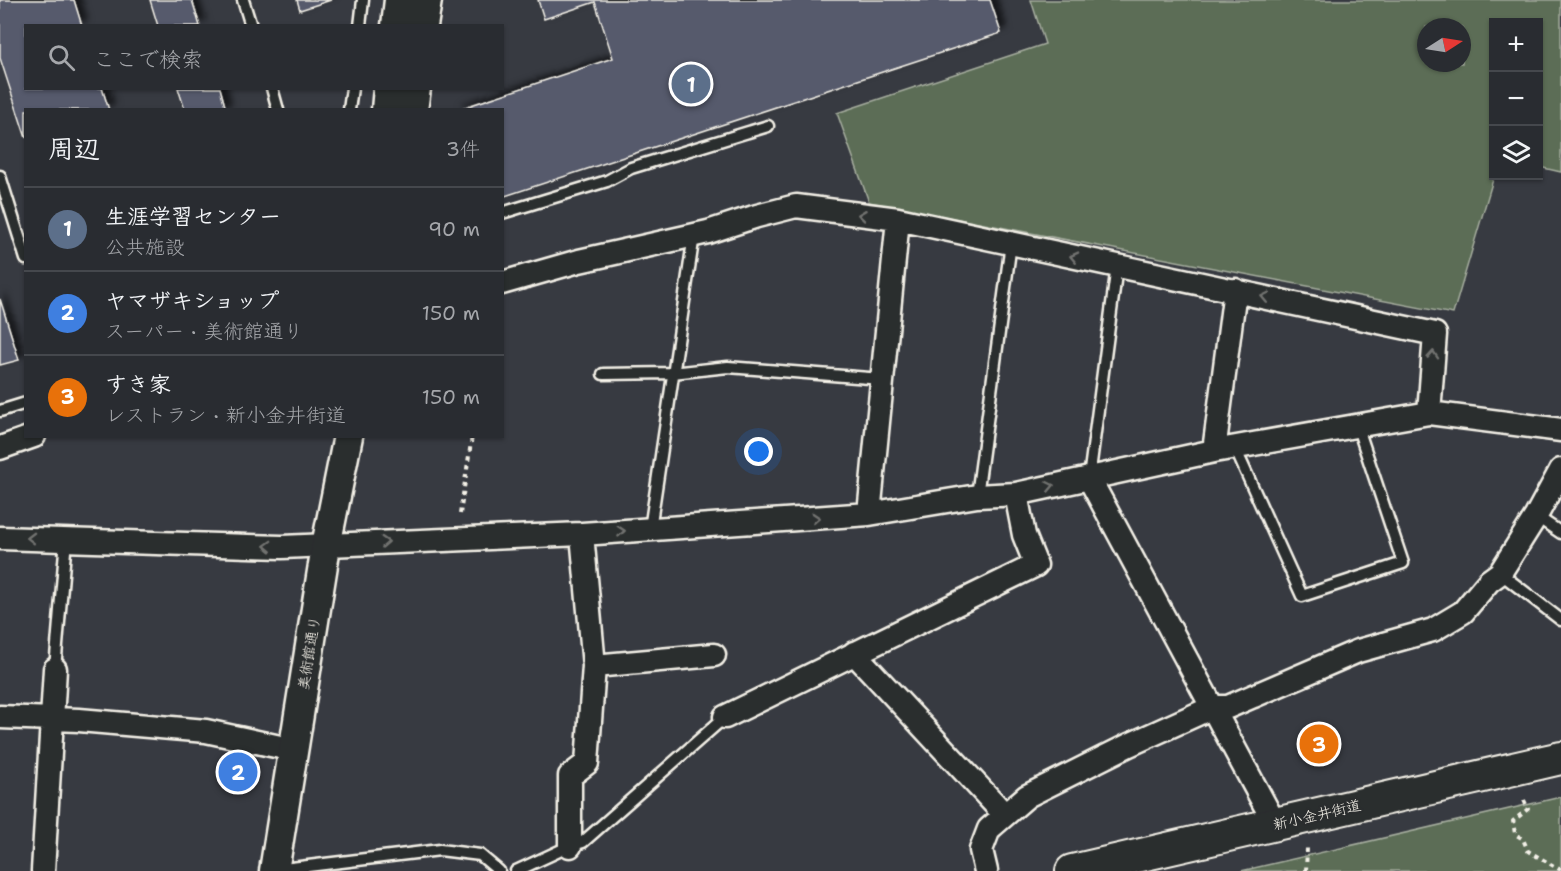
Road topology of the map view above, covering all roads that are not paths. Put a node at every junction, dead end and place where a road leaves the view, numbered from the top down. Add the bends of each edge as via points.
1 (243, 0) edge
2 (363, 0) edge
3 (399, 0) edge
4 (427, 0) edge
5 (251, 24) edge
6 (360, 24) edge
7 (396, 24) edge
8 (423, 24) edge
9 (273, 90) edge
10 (351, 90) edge
11 (388, 90) edge
12 (416, 90) edge
13 (277, 108) edge
14 (349, 108) edge
15 (386, 108) edge
16 (413, 108) edge
17 (768, 126) dead end
18 (0, 176) edge
19 (504, 212) edge
20 (898, 219) junction
21 (694, 235) junction
22 (1011, 242) junction
23 (24, 253) edge
24 (1116, 266) junction
25 (504, 282) edge
26 (1235, 290) junction
27 (672, 373) junction
28 (603, 374) dead end
29 (882, 379) junction
30 (24, 404) edge
31 (0, 411) edge
32 (1429, 414) junction
33 (1357, 425) junction
34 (1561, 430) edge
35 (28, 438) edge
36 (348, 438) edge
37 (0, 448) edge
38 (1225, 450) junction
39 (1561, 470) edge
40 (1089, 478) junction
41 (1016, 494) junction
42 (977, 496) junction
43 (869, 514) junction
44 (1536, 516) junction
45 (650, 529) junction
46 (1561, 533) edge
47 (582, 534) junction
48 (0, 538) edge
49 (66, 539) junction
50 (326, 546) junction
51 (1500, 573) junction
52 (1561, 620) edge
53 (854, 653) junction
54 (714, 655) dead end
55 (594, 666) junction
56 (55, 669) joint
57 (1212, 707) junction
58 (0, 717) edge
59 (725, 717) joint
60 (52, 718) junction
61 (294, 750) junction
62 (1561, 758) edge
63 (1005, 816) junction
64 (1275, 824) junction
65 (570, 846) junction
66 (43, 871) edge
67 (274, 871) edge
68 (499, 871) edge
69 (516, 871) edge
70 (986, 871) edge
71 (1072, 871) edge

1 - 5 lane
2 - 6 lane
3 - 7 street
4 - 8 street
9 - 13 lane
10 - 14 lane
11 - 15 street
12 - 16 street
17 - 19 lane
18 - 23 lane
20 -> 21 street via 796,206
20 - 22 street
20 - 29 street
21 - 25 street
21 - 27 lane
24 -> 22 street
22 - 42 lane
24 - 26 street
24 - 40 lane
32 -> 26 street via 1435,334
26 - 38 street
27 - 28 lane
27 - 29 lane via 728,367
27 - 45 lane
29 - 43 street
30 - 31 lane
32 - 33 street
32 - 34 street
33 - 38 street
33 - 38 lane via 1403,563 1302,596
35 - 37 street
36 - 50 street, 美術館通り
38 - 40 street
39 - 44 street
41 -> 40 street
40 - 57 street
41 - 42 street
41 - 53 street via 1024,535 1036,565
42 - 43 street
45 -> 43 street
44 - 46 lane
44 - 51 street
47 -> 45 street
50 -> 47 street
47 - 55 street
49 -> 48 street
50 -> 49 street
49 - 56 lane
50 - 61 street, 美術館通り
51 - 52 lane
51 - 57 street via 1463,612 1433,630 1358,651 1228,707
53 - 59 street
53 - 63 street
54 - 55 street
55 - 65 street via 587,763 570,776
56 - 60 street
57 - 63 street via 1027,796
57 - 64 street
58 - 60 street
59 - 65 lane via 583,842
60 - 61 street via 206,731
60 - 66 street
61 - 67 street, 美術館通り
62 - 64 main road, 新小金井街道
63 - 70 street via 989,829 981,850
64 - 71 main road, 新小金井街道
65 - 69 lane
67 - 68 lane via 440,850 480,855

